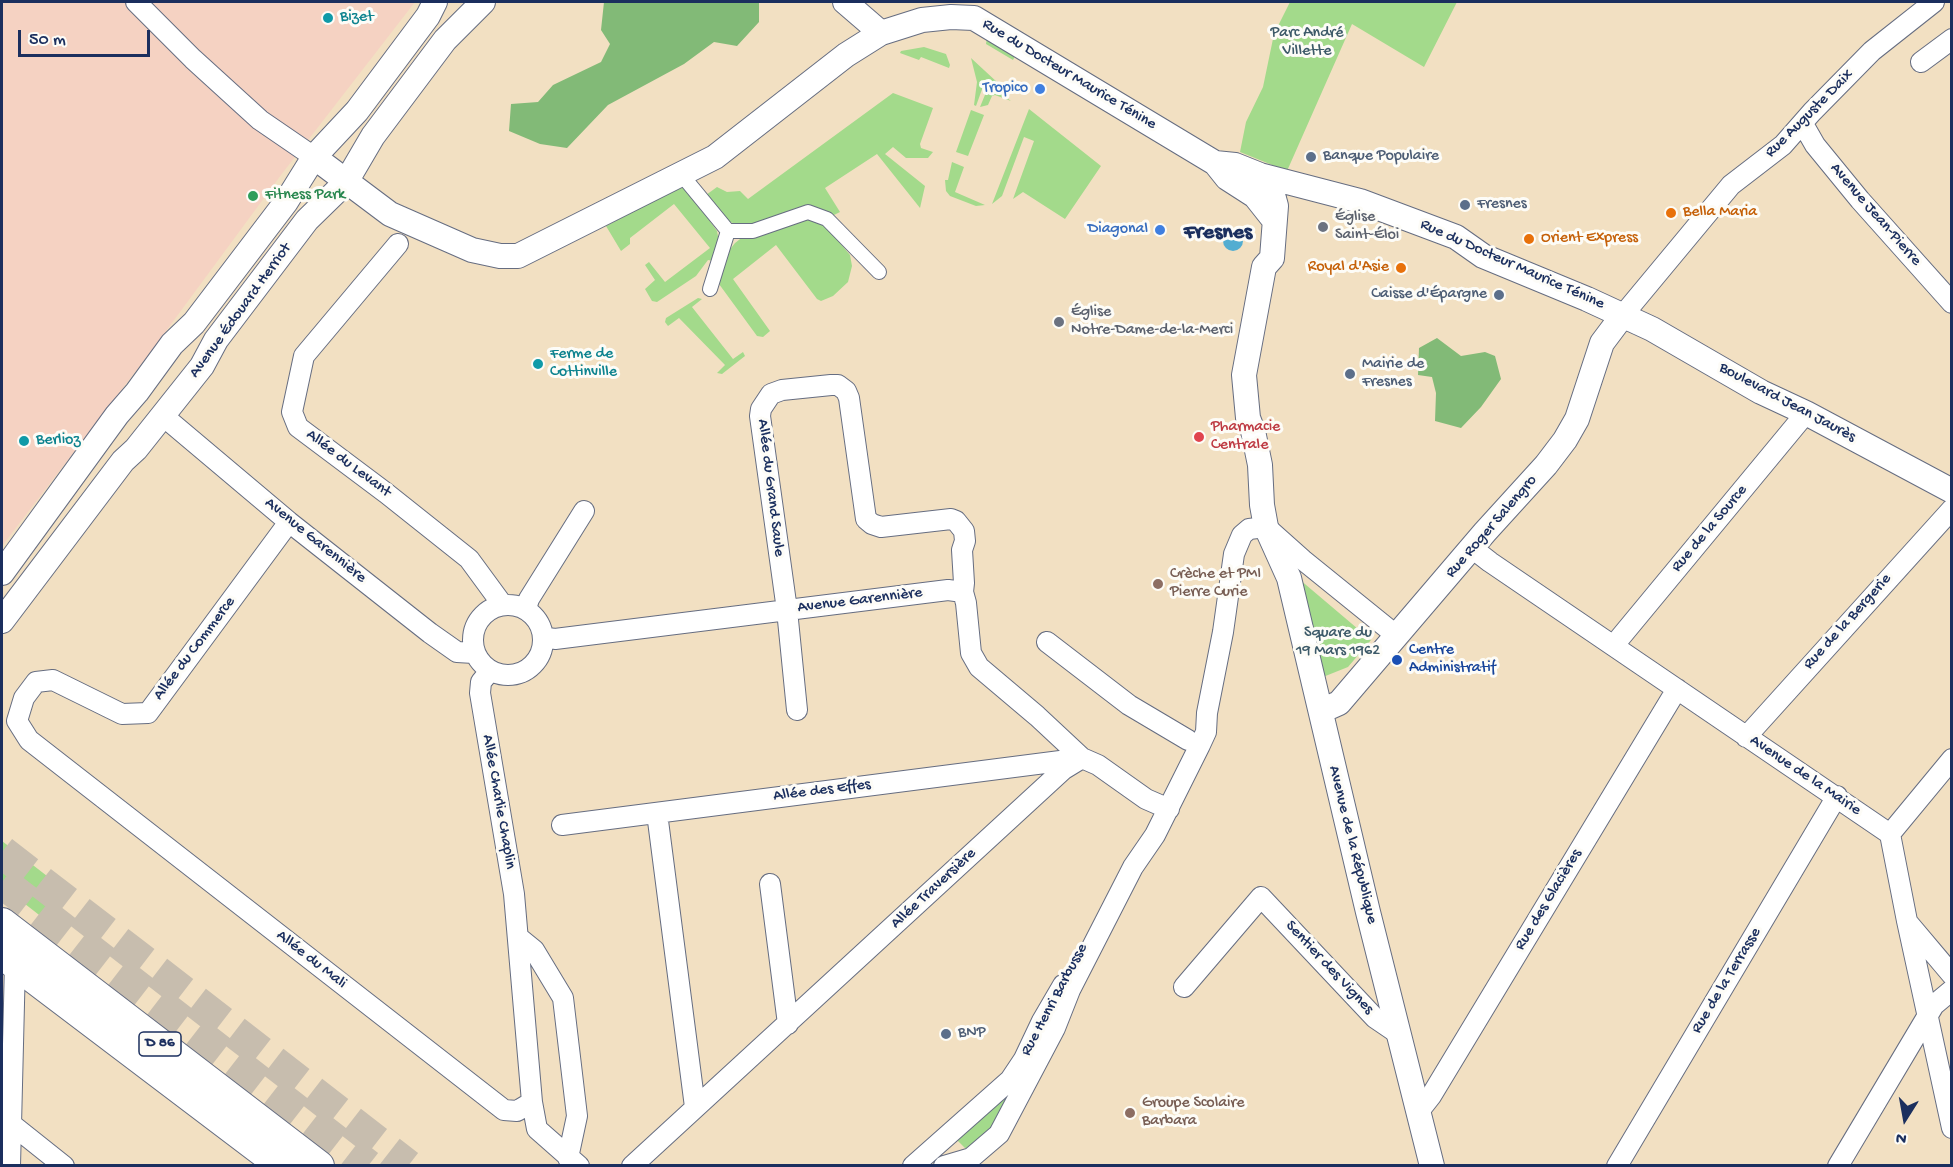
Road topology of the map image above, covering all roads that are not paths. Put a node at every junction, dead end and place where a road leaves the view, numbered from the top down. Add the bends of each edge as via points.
1 (136, 2) edge
2 (435, 2) edge
3 (483, 2) edge
4 (845, 2) edge
5 (1934, 2) edge
6 (950, 10) edge
7 (925, 11) edge
8 (881, 33) junction
9 (1952, 39) edge
10 (1921, 62) dead end
11 (1803, 124) junction
12 (314, 157) junction
13 (681, 174) junction
14 (346, 182) junction
15 (1272, 195) junction
16 (728, 231) junction
17 (398, 244) dead end
18 (879, 272) dead end
19 (710, 289) dead end
20 (1952, 303) edge
21 (1623, 315) junction
22 (136, 392) junction
23 (1806, 413) junction
24 (162, 415) junction
25 (1952, 491) edge
26 (1952, 509) edge
27 (584, 511) dead end
28 (290, 522) junction
29 (1266, 527) junction
30 (1472, 548) junction
31 (2, 573) edge
32 (963, 592) junction
33 (502, 604) junction
34 (526, 609) junction
35 (787, 610) junction
36 (2, 621) edge
37 (1396, 636) junction
38 (544, 637) junction
39 (1047, 642) dead end
40 (1614, 645) junction
41 (474, 653) junction
42 (490, 671) junction
43 (1677, 689) junction
44 (798, 710) dead end
45 (1321, 711) junction
46 (1207, 713) junction
47 (1746, 737) junction
48 (28, 740) joint
49 (1188, 740) junction
50 (1082, 758) junction
51 (1952, 759) edge
52 (1837, 796) junction
53 (1163, 807) junction
54 (657, 813) junction
55 (562, 825) dead end
56 (1890, 834) junction
57 (770, 884) dead end
58 (1907, 921) junction
59 (2, 923) edge
60 (518, 937) junction
61 (8, 958) edge
62 (1952, 975) edge
63 (1184, 987) dead end
64 (1952, 990) edge
65 (1928, 1016) junction
66 (788, 1024) junction
67 (1400, 1035) junction
68 (532, 1102) junction
69 (695, 1107) junction
70 (1420, 1110) junction
71 (10, 1123) junction
72 (1952, 1128) edge
73 (941, 1155) edge
74 (573, 1162) edge
75 (971, 1163) edge
76 (10, 1166) edge
77 (64, 1166) edge
78 (282, 1166) edge
79 (319, 1166) edge
80 (632, 1166) edge
81 (913, 1166) edge
82 (1432, 1166) edge
83 (1617, 1166) edge
84 (1838, 1166) edge

1 - 12 street via 260,120
2 - 12 street, Avenue Édouard Herriot via 357,111
3 - 14 street, Avenue Édouard Herriot via 445,40 373,136
4 - 8 street
5 - 11 street, Rue Auguste Daix via 1872,51
6 - 7 street, Rue du Docteur Maurice Ténine
6 - 15 street, Rue du Docteur Maurice Ténine via 981,21 1215,163 1235,165
7 - 8 street, Rue du Docteur Maurice Ténine
8 - 13 street, Rue du Docteur Maurice Ténine via 715,157
9 - 10 street
11 - 20 street, Avenue Jean-Pierre via 1853,191
11 - 21 street, Rue Auguste Daix via 1783,145 1731,185
12 - 14 street
12 - 22 street, Avenue Édouard Herriot via 286,202
13 - 14 street, Rue du Docteur Maurice Ténine via 518,256 472,250 428,232 390,214
13 - 16 street
14 - 24 street, Avenue Édouard Herriot via 307,220
15 - 21 street, Rue du Docteur Maurice Ténine via 1360,201 1456,237 1483,256
15 - 29 street, Avenue de la République via 1272,258 1278,268 1253,431
16 - 18 street via 753,231 808,212 827,219
16 - 19 street
17 - 33 street, Allée du Levant via 304,356 292,412 298,428 469,559
21 - 23 street, Boulevard Jean Jaurès
21 - 30 street, Rue Roger Salengro via 1602,343 1577,419 1565,440
22 - 24 street
22 - 31 street, Avenue Édouard Herriot
23 - 25 street, Boulevard Jean Jaurès
23 - 40 street, Rue de la Source
24 - 28 street, Avenue Garennière
24 - 36 street, Avenue Édouard Herriot
26 - 47 street, Rue de la Bergerie
27 - 34 street via 529,598
28 - 41 street, Avenue Garennière via 457,652
28 - 48 street, Allée du Commerce via 148,713 122,714 53,680 36,682 24,698 17,721
29 - 37 street
29 - 45 street, Avenue de la République via 1289,578
29 - 46 street, Rue Henri Barbusse via 1246,531 1238,541
30 - 37 street, Rue Roger Salengro
30 - 40 street, Avenue de la Mairie
32 - 35 street, Avenue Garennière via 948,590
32 - 35 street, Allée du Grand Saule via 965,541 957,521 881,527 866,519 846,390 838,385 782,390 765,400 760,416
32 - 50 street via 974,660
33 - 34 street
33 - 41 street via 480,617 474,628
34 - 38 street via 535,616
35 - 38 street, Avenue Garennière via 555,639
35 - 44 street, Allée du Grand Saule
37 - 45 street, Rue Roger Salengro via 1339,703
38 - 42 street via 542,652 520,674 505,676
39 - 49 street via 1129,705
40 - 43 street, Avenue de la Mairie
41 - 42 street
42 - 60 street, Allée Charlie Chaplin via 481,682 481,699
43 - 47 street, Avenue de la Mairie
43 - 70 street, Rue des Glacières
45 - 67 street, Avenue de la République
46 - 49 street, Rue Henri Barbusse
46 - 53 street, Rue Henri Barbusse via 1206,732
47 - 52 street, Avenue de la Mairie
48 - 68 street, Allée du Mali via 504,1110 517,1111
49 - 53 street, Rue Henri Barbusse
50 - 53 street
50 - 54 street, Allée des Effes
50 - 66 street, Allée Traversière via 1064,769
51 - 56 street
52 - 56 street, Avenue de la Mairie
52 - 83 street, Rue de la Terrasse
53 - 73 street, Rue Henri Barbusse via 1018,1070
53 - 75 street, Rue Henri Barbusse via 1149,847 1133,867 999,1134
54 - 55 street, Allée des Effes
54 - 69 street
56 - 58 street
57 - 66 street
58 - 62 street
58 - 65 street
59 - 79 main road, D 86
60 - 68 street, Allée Charlie Chaplin
60 - 74 street via 534,950 563,998 577,1116
61 - 71 street
61 - 78 main road, D 86
63 - 67 street, Sentier des Vignes via 1261,897 1375,1018
64 - 65 street via 1934,1005
65 - 72 street
65 - 84 street
66 - 69 street, Allée Traversière
67 - 70 street, Avenue de la République
68 - 74 street via 537,1129
69 - 80 street, Allée Traversière
70 - 82 street, Avenue de la République
71 - 76 street
71 - 77 street
73 - 75 street
73 - 81 street, Rue Henri Barbusse

